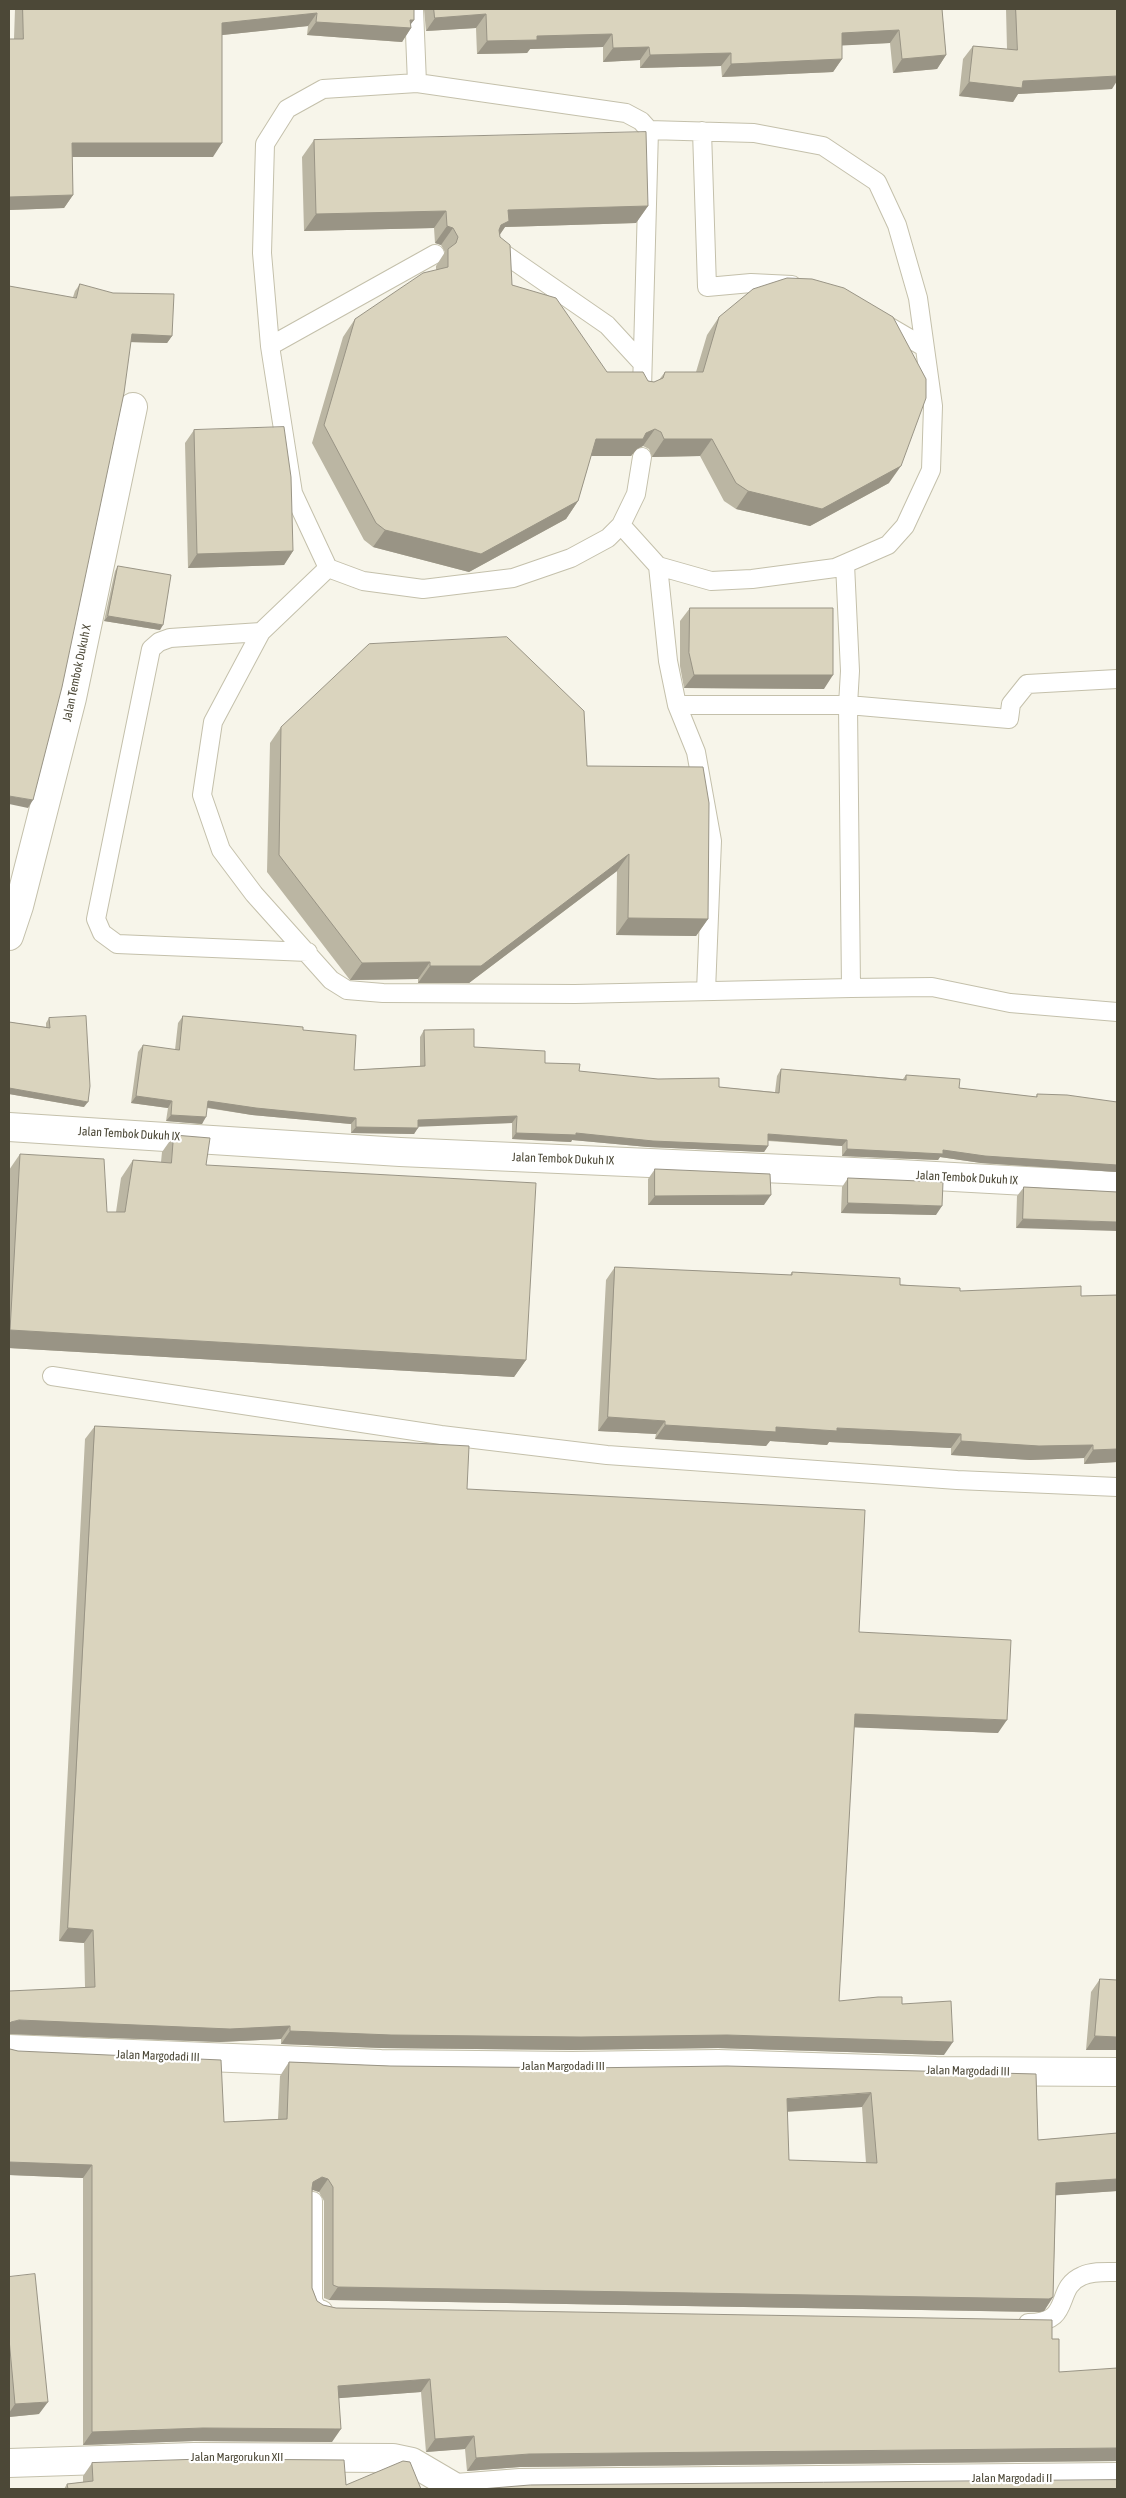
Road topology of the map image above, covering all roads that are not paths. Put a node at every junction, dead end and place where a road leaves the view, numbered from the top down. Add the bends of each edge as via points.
1 (414, 9) edge
2 (417, 83) junction
3 (649, 130) junction
4 (702, 132) junction
5 (497, 248) edge
6 (435, 254) dead end
7 (810, 285) edge
8 (868, 314) edge
9 (270, 346) junction
10 (924, 347) junction
11 (642, 363) junction
12 (642, 389) edge
13 (133, 407) dead end
14 (642, 457) edge
15 (621, 525) junction
16 (846, 564) junction
17 (658, 566) junction
18 (328, 568) junction
19 (260, 632) junction
20 (1117, 679) edge
21 (677, 705) junction
22 (848, 705) junction
23 (9, 936) edge
24 (308, 952) junction
25 (851, 988) junction
26 (706, 991) junction
27 (1117, 1012) edge
28 (9, 1128) edge
29 (1117, 1186) edge
30 (52, 1376) dead end
31 (1117, 1487) edge
32 (9, 2048) edge
33 (1117, 2072) edge
34 (313, 2201) edge
35 (1117, 2272) edge
36 (337, 2311) edge
37 (1012, 2322) edge
38 (9, 2463) edge
39 (1117, 2477) edge
40 (457, 2488) edge

1 - 2 lane
2 - 3 lane via 626,112
2 - 9 lane via 323,89 287,109 265,144 262,253
3 - 4 lane
3 - 11 lane
4 - 7 lane via 707,287 751,283
4 - 10 lane via 754,133 823,146 877,182 897,225 913,280
5 - 11 lane via 607,325
6 - 9 lane
8 - 10 lane
9 - 18 lane via 293,493
10 - 16 lane via 933,406 931,470 905,526 888,545
11 - 12 lane
13 - 23 street, Jalan Tembok Dukuh X via 72,698
14 - 15 lane via 636,494
15 - 17 lane
15 - 18 lane via 608,538 571,558 513,578 424,589 363,581
16 - 17 lane via 752,579 711,581
16 - 22 lane
17 - 21 lane via 663,628
18 - 19 lane
19 - 24 lane via 213,722 202,795 221,850 254,894
19 - 24 lane via 170,638 151,649 96,919 102,933 116,944
20 - 22 lane via 1027,684 1010,704 1009,719
21 - 22 lane
21 - 26 lane via 696,752 712,841
22 - 25 lane
24 - 26 lane via 331,980 347,990 383,994
25 - 26 lane
25 - 27 lane via 932,987 1010,1003
28 - 29 street, Jalan Tembok Dukuh IX via 400,1152
30 - 31 lane via 441,1435 608,1455 957,1480
32 - 33 street, Jalan Margodadi III via 381,2064 718,2064 936,2071
34 - 36 lane via 313,2301 317,2308
35 - 37 lane via 1081,2276 1072,2283 1050,2321
38 - 40 street, Jalan Margorukun XII via 194,2457 393,2458 412,2462
39 - 40 street, Jalan Margodadi II via 520,2483

